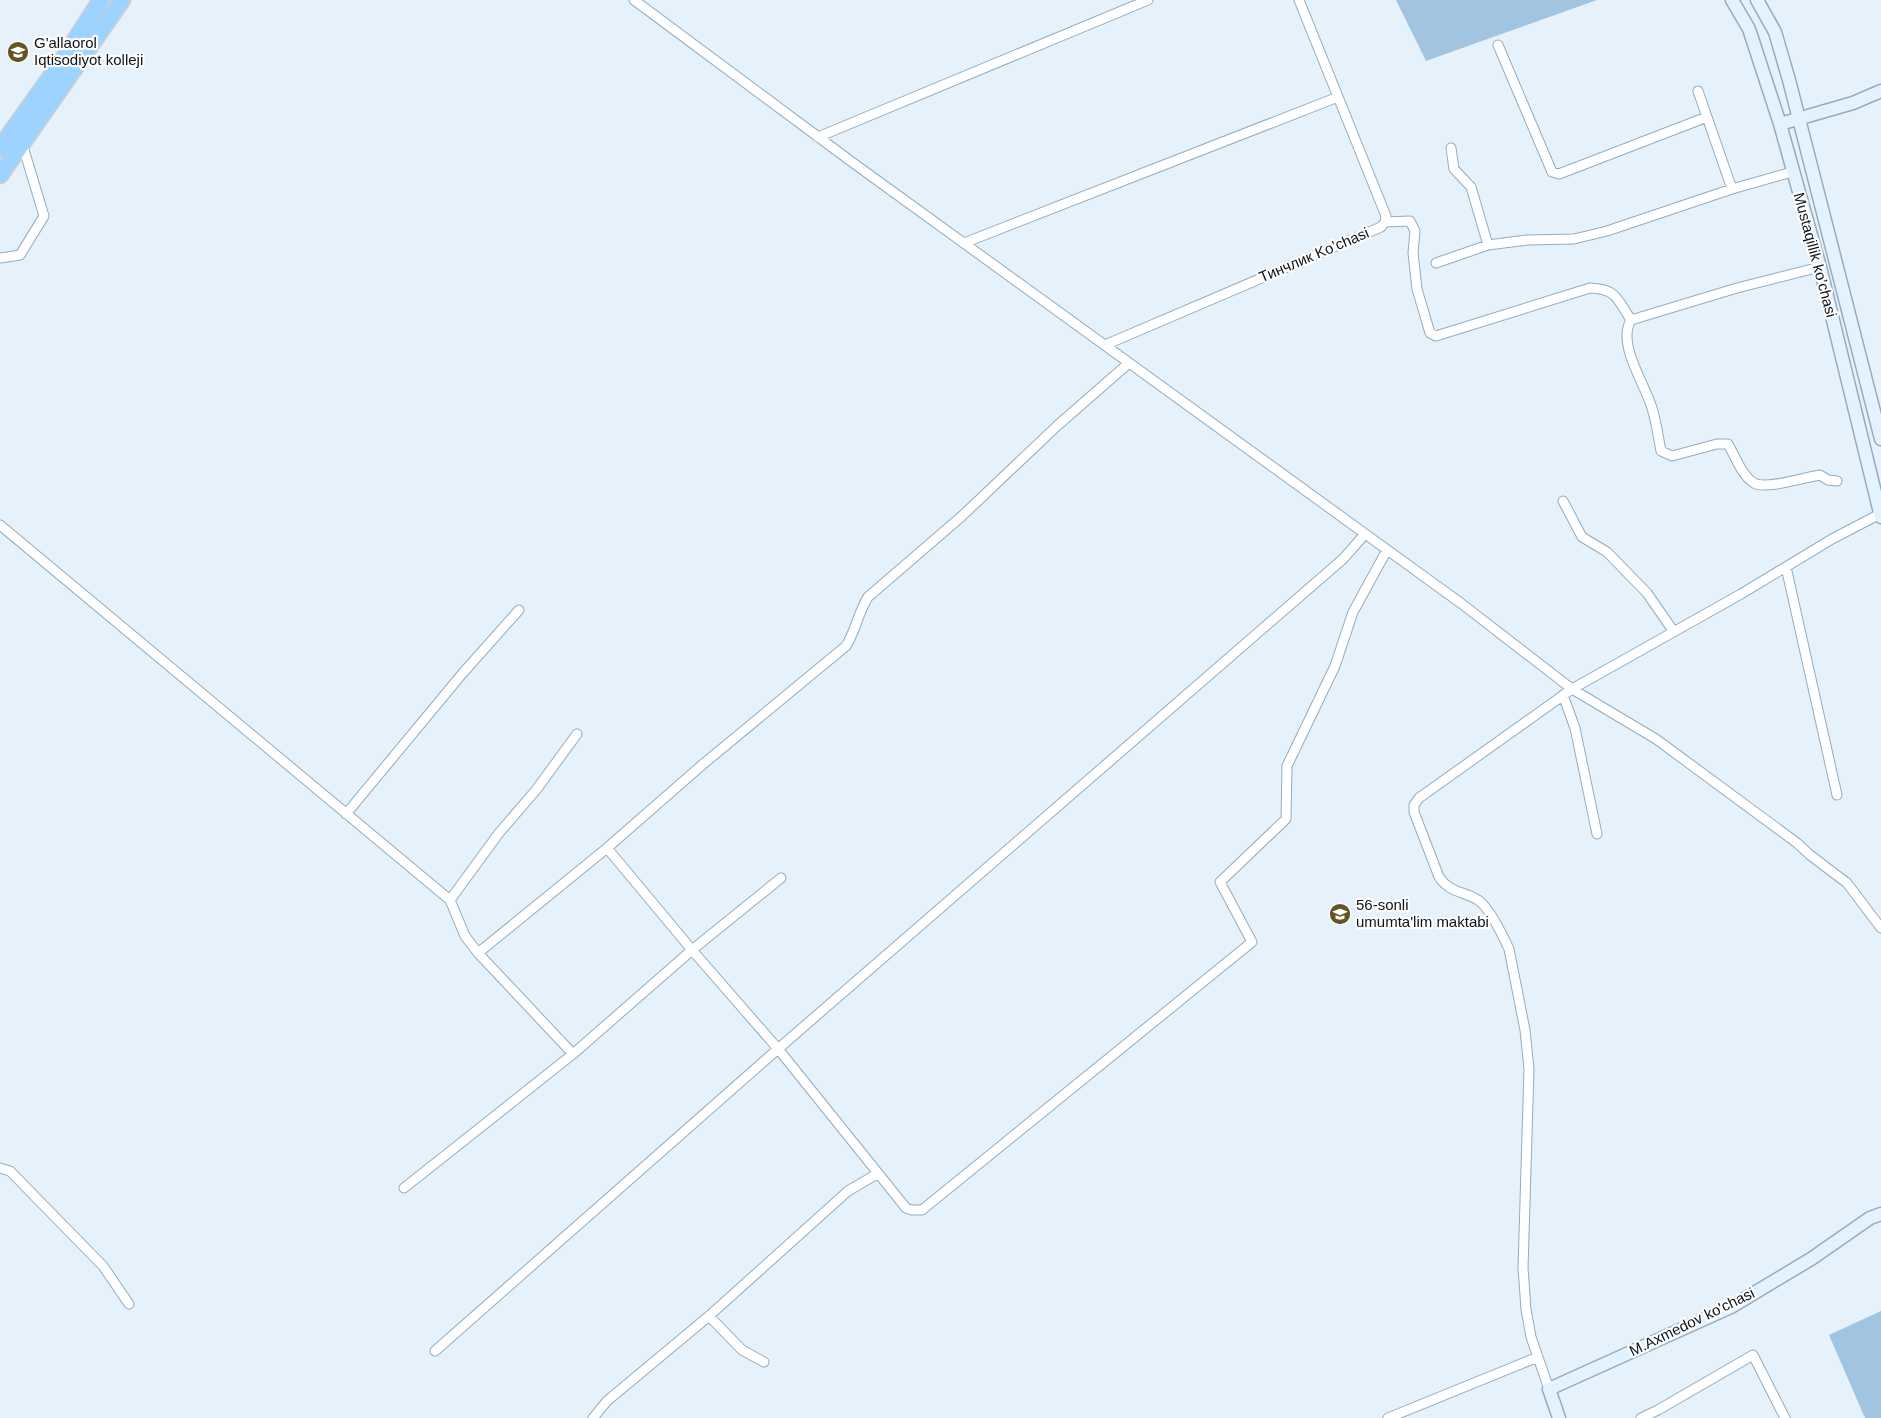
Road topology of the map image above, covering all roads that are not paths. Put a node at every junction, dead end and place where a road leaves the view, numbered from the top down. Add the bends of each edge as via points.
1 (101, 0) edge
2 (122, 0) edge
3 (634, 0) edge
4 (1148, 0) edge
5 (1299, 0) edge
6 (1732, 0) edge
7 (1757, 0) edge
8 (1498, 45) dead end
9 (66, 67) junction
10 (1698, 91) dead end
11 (1881, 91) edge
12 (1338, 97) junction
13 (1707, 117) junction
14 (1800, 118) junction
15 (1780, 124) junction
16 (818, 137) junction
17 (22, 143) junction
18 (0, 148) edge
19 (1452, 148) dead end
20 (1792, 172) junction
21 (0, 175) edge
22 (1732, 189) junction
23 (1385, 222) junction
24 (964, 243) junction
25 (1488, 245) junction
26 (0, 258) edge
27 (1436, 262) dead end
28 (1820, 267) junction
29 (1631, 320) junction
30 (1105, 345) junction
31 (1129, 362) junction
32 (1881, 439) edge
33 (1837, 481) dead end
34 (1563, 501) dead end
35 (1881, 515) edge
36 (0, 525) edge
37 (1365, 534) junction
38 (1387, 550) junction
39 (1786, 567) junction
40 (519, 610) dead end
41 (1674, 632) junction
42 (1572, 689) junction
43 (1563, 695) junction
44 (577, 734) dead end
45 (1837, 796) dead end
46 (346, 814) junction
47 (1597, 834) dead end
48 (608, 848) junction
49 (781, 878) dead end
50 (450, 900) junction
51 (1881, 928) edge
52 (692, 950) junction
53 (478, 953) junction
54 (779, 1050) junction
55 (573, 1054) junction
56 (0, 1168) edge
57 (877, 1174) junction
58 (404, 1188) dead end
59 (1881, 1214) edge
60 (129, 1304) dead end
61 (709, 1316) junction
62 (435, 1352) dead end
63 (1538, 1357) junction
64 (764, 1362) dead end
65 (1549, 1389) junction
66 (1557, 1414) edge
67 (593, 1418) edge
68 (1388, 1418) edge
69 (1641, 1418) edge
70 (1785, 1418) edge

1 - 9 highway
2 - 9 highway
3 - 16 street
4 - 16 street
5 - 12 street, Тинчлик Ko’chasi
6 - 15 main road, Mustaqillik ko’chasi via 1748,29
7 - 14 main road, Mustaqillik ko’chasi via 1776,32
8 - 13 street via 1552,172 1559,174
9 - 17 highway
9 - 18 highway
10 - 13 street
11 - 14 main road via 1853,103
12 - 23 street, Тинчлик Ko’chasi via 1386,216
12 - 24 street
13 - 22 street
14 - 15 main road
14 - 32 main road, Mustaqillik ko’chasi
15 - 20 main road, Mustaqillik ko’chasi
16 - 24 street
17 - 21 highway
17 - 26 street via 44,216 20,255
19 - 25 street via 1454,169 1471,187
20 - 22 street
20 - 28 main road, Mustaqillik ko’chasi
22 - 25 street via 1582,237
23 - 29 street via 1410,220 1415,231 1413,253 1417,289 1430,333 1436,336 1590,288 1611,291
23 - 30 street, Тинчлик Ko’chasi via 1381,227
24 - 30 street
25 - 27 street
28 - 29 street
28 - 35 main road, Mustaqillik ko’chasi
29 - 33 street via 1626,328 1630,352 1652,406 1661,451 1672,456 1728,444 1744,473 1756,484 1820,475
30 - 31 street
31 - 37 street
31 - 48 street via 868,598 846,646
34 - 41 street via 1582,537 1607,552 1647,593
35 - 39 street
36 - 46 street
37 - 38 street
37 - 54 street via 1336,565
38 - 42 street
38 - 57 street via 1352,612 1335,666 1288,766 1286,818 1220,882 1252,942 922,1210 906,1208
39 - 41 street
39 - 45 street
40 - 46 street
41 - 42 street
42 - 43 street
42 - 51 street via 1656,739 1797,843 1847,883
43 - 47 street via 1575,728
43 - 63 street via 1419,798 1414,805 1439,877 1445,886 1485,906 1509,950 1525,1030 1528,1069 1523,1268 1526,1309
44 - 50 street
46 - 50 street
48 - 52 street
48 - 53 street
49 - 52 street
50 - 53 street via 465,936
52 - 54 street
52 - 55 street
53 - 55 street
54 - 57 street
54 - 62 street
55 - 58 street
56 - 60 street via 10,1170 103,1266
57 - 61 street via 848,1191
59 - 65 main road, M.Axmedov ko'chasi via 1731,1307
61 - 64 street via 742,1350
61 - 67 street via 607,1401
63 - 65 street
63 - 68 street
65 - 66 main road
69 - 70 street via 1753,1355

